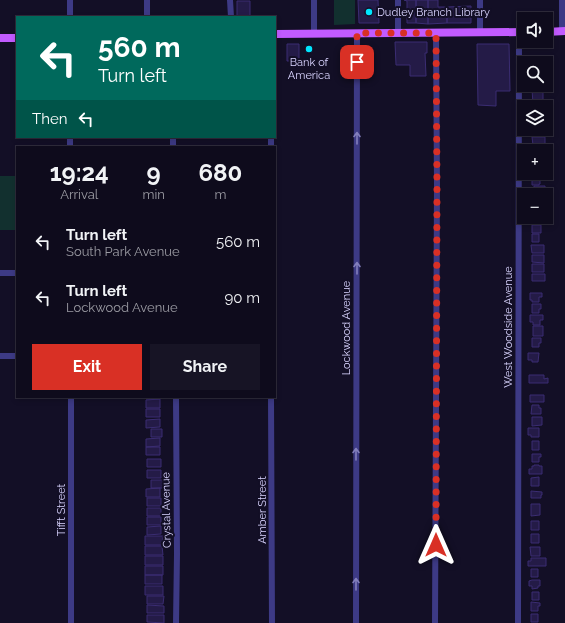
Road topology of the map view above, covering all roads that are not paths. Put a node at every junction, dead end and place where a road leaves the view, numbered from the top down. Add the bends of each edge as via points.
1 (70, 0) edge
2 (147, 0) edge
3 (230, 0) edge
4 (314, 0) edge
5 (398, 0) edge
6 (480, 0) edge
7 (562, 0) edge
8 (70, 16) edge
9 (147, 16) edge
10 (231, 16) edge
11 (563, 31) edge
12 (480, 32) junction
13 (517, 32) edge
14 (553, 32) edge
15 (357, 33) junction
16 (398, 33) junction
17 (436, 33) junction
18 (276, 34) edge
19 (314, 34) junction
20 (0, 38) edge
21 (16, 38) edge
22 (521, 48) edge
23 (0, 273) edge
24 (16, 273) edge
25 (0, 356) edge
26 (16, 356) edge
27 (71, 398) edge
28 (176, 398) edge
29 (271, 398) edge
30 (71, 623) edge
31 (176, 623) edge
32 (272, 623) edge
33 (356, 623) edge
34 (435, 623) edge
35 (518, 623) edge

1 - 8 street
2 - 9 street
3 - 10 street
4 - 19 street
5 - 16 street
6 - 12 street
7 - 11 street
11 - 14 main road
12 - 13 main road
12 - 17 main road
15 - 16 main road
15 - 19 main road
33 -> 15 street, Lockwood Avenue
16 - 17 main road
17 - 34 street
18 - 19 main road
20 - 21 main road
22 - 35 street, West Woodside Avenue
23 - 24 street
25 - 26 street
27 - 30 street, Tifft Street
28 - 31 street, Crystal Avenue
29 - 32 street, Amber Street

